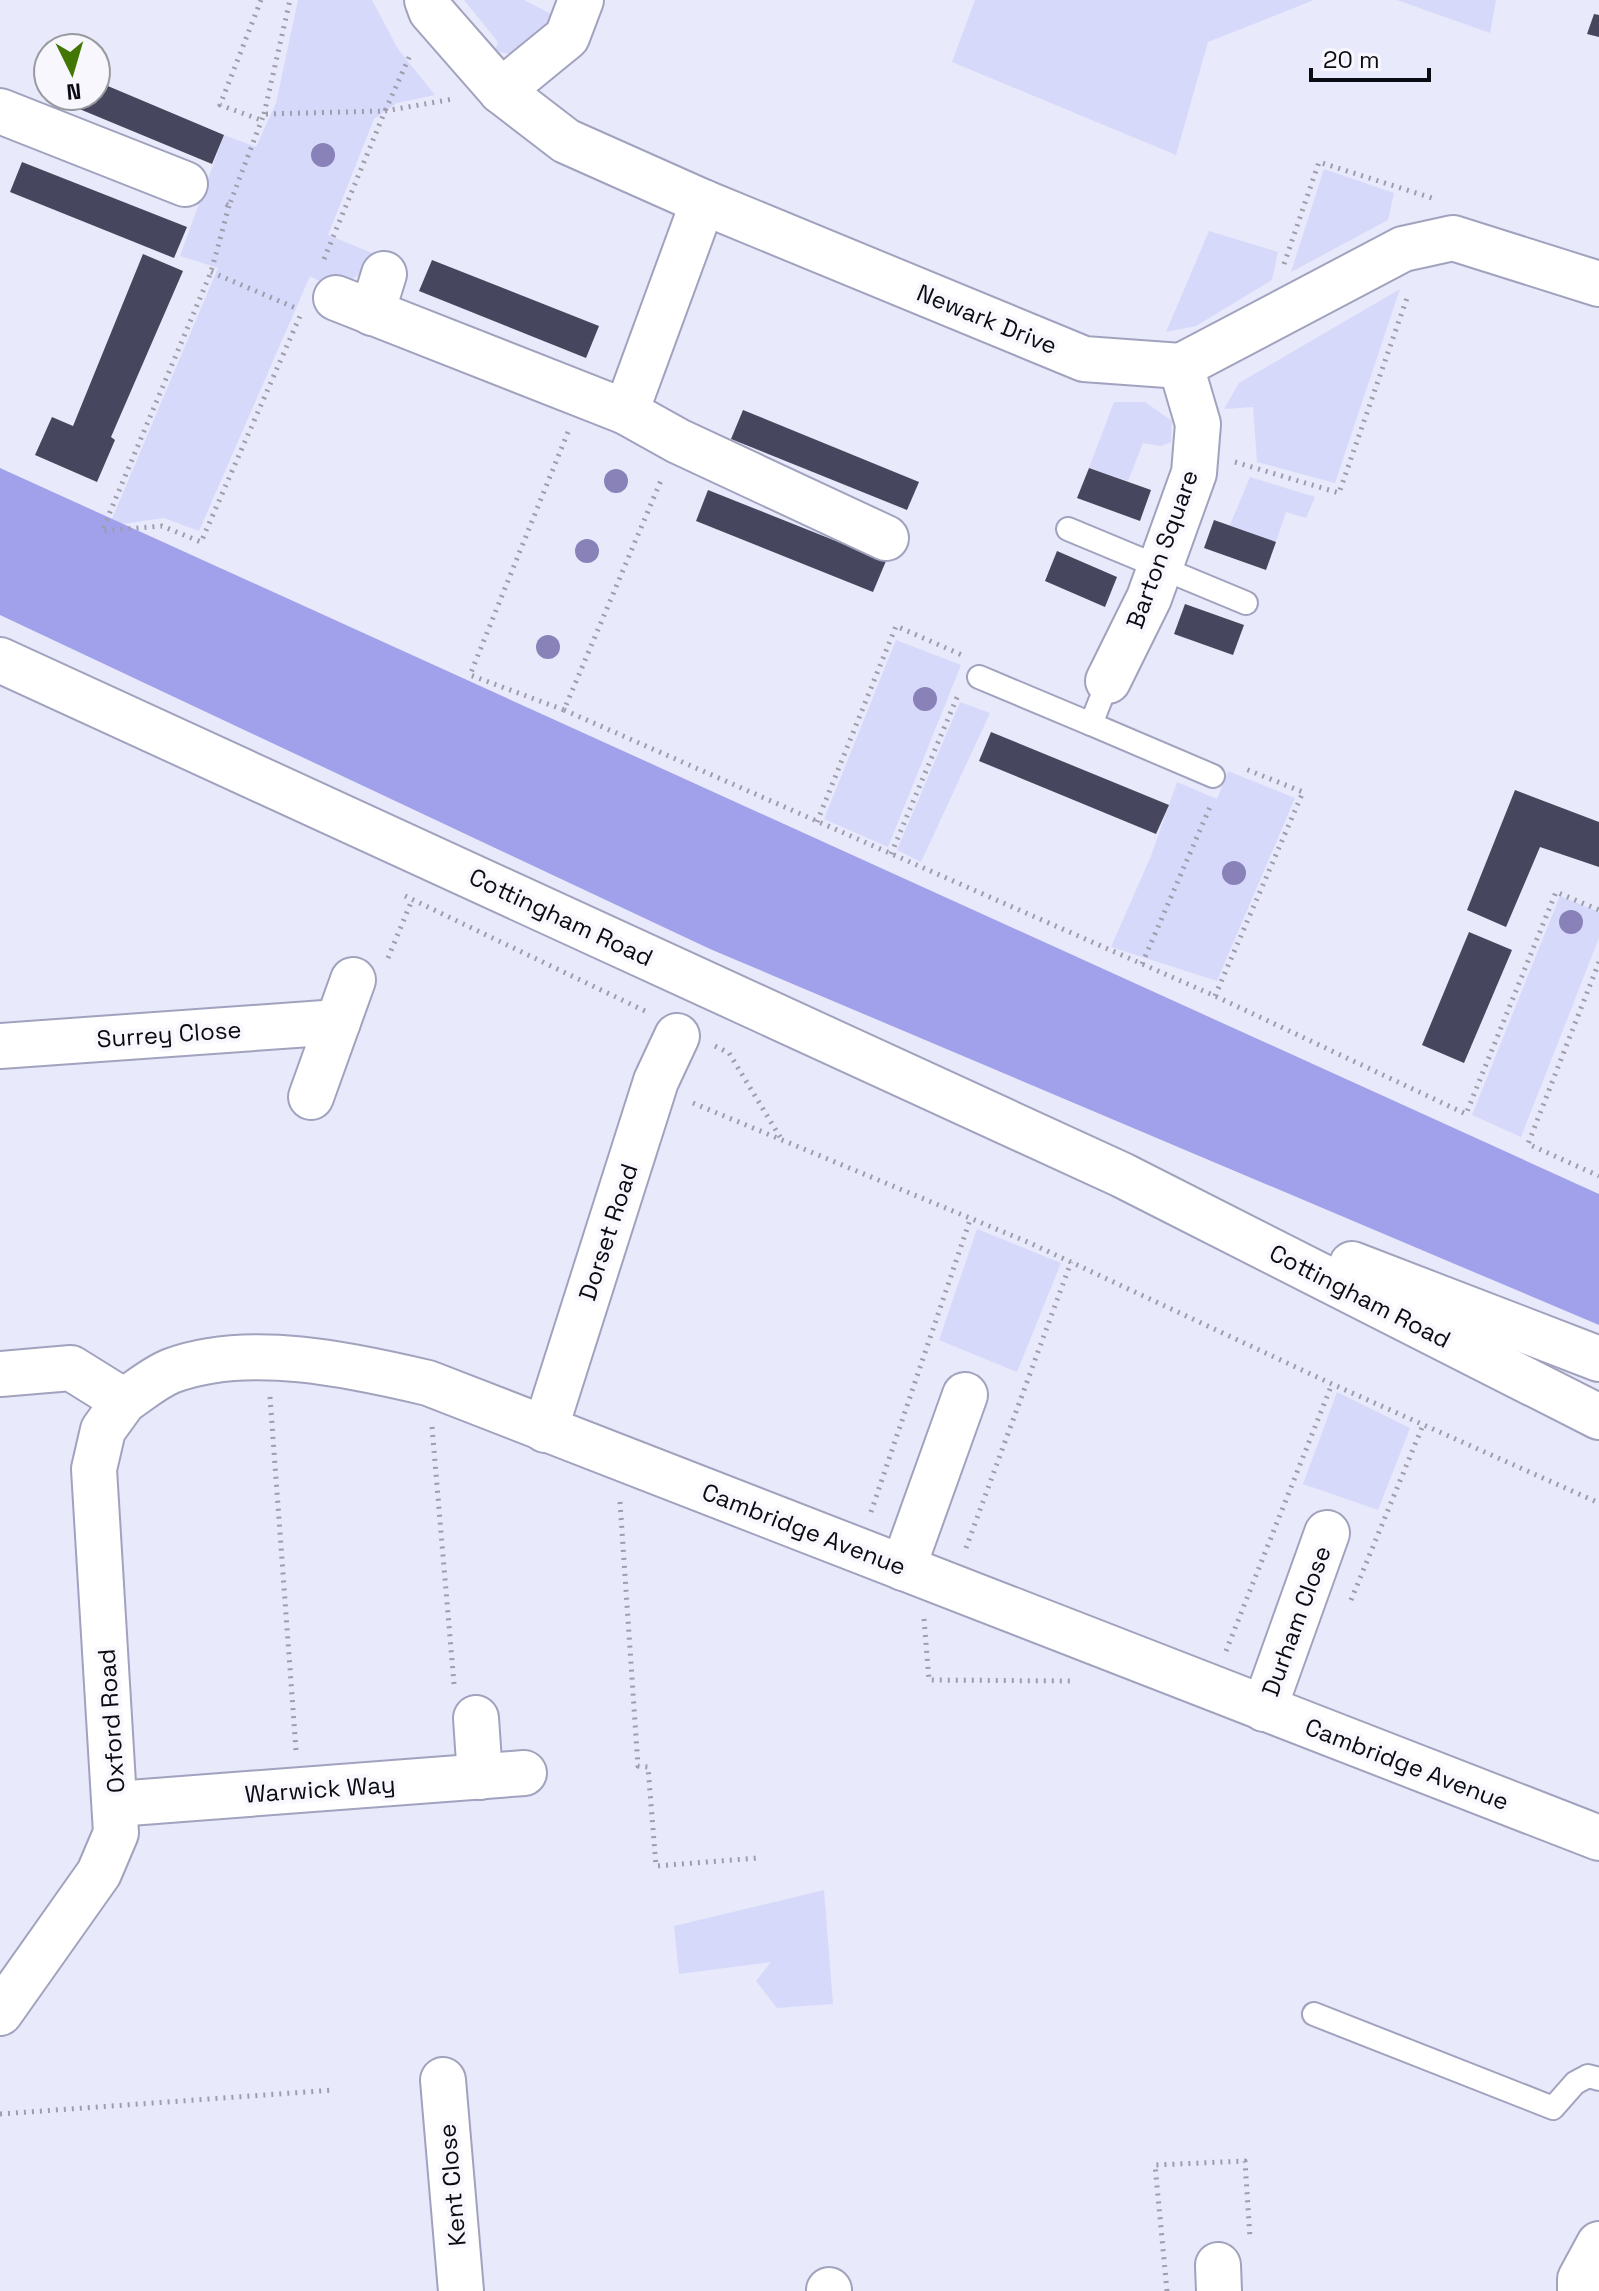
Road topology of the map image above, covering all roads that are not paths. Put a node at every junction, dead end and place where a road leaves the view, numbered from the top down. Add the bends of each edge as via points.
1 (581, 0) edge
2 (432, 9) edge
3 (501, 91) junction
4 (0, 111) edge
5 (185, 184) road end
6 (703, 202) junction
7 (1599, 284) edge
8 (341, 297) road end
9 (1181, 366) junction
10 (626, 412) junction
11 (1068, 529) dead end
12 (886, 538) dead end
13 (1159, 567) junction
14 (1246, 603) dead end
15 (0, 660) edge
16 (971, 674) road end
17 (1108, 681) joint
18 (1091, 724) junction
19 (1217, 778) road end
20 (353, 980) road end
21 (338, 1022) junction
22 (677, 1030) road end
23 (0, 1046) edge
24 (311, 1097) dead end
25 (1122, 1175) junction
26 (1599, 1359) edge
27 (0, 1374) edge
28 (965, 1395) dead end
29 (124, 1401) junction
30 (1599, 1417) edge
31 (545, 1430) junction
32 (1327, 1533) dead end
33 (925, 1576) junction
34 (1264, 1709) junction
35 (476, 1718) road end
36 (524, 1773) dead end
37 (480, 1777) junction
38 (116, 1804) junction
39 (1599, 1838) edge
40 (0, 2013) edge
41 (1314, 2014) dead end
42 (1599, 2079) edge
43 (443, 2080) dead end
44 (1599, 2244) edge
45 (461, 2291) edge
46 (1580, 2291) edge

1 - 3 main road via 567,37
2 - 3 main road, Newark Drive
3 - 6 main road, Newark Drive via 566,141
4 - 5 main road
6 - 9 main road, Newark Drive via 1084,359
6 - 10 main road
7 - 9 main road via 1453,238 1422,244 1403,249
8 - 10 main road
9 - 13 main road, Barton Square via 1198,424 1194,473
10 - 12 main road
11 - 13 lane
13 - 14 lane
13 - 17 main road, Barton Square
15 - 25 main road, Cottingham Road
16 - 18 lane
17 - 18 lane
18 - 19 lane
20 - 21 main road
21 - 23 main road, Surrey Close
21 - 24 main road
22 - 31 main road, Dorset Road
25 - 26 main road, Cottingham Road
25 - 30 main road, Cottingham Road
27 - 29 main road via 71,1368
28 - 33 main road
29 - 31 main road, Cambridge Avenue via 171,1371 217,1361 350,1364 428,1383
29 - 38 main road, Oxford Road via 103,1430 94,1469
31 - 33 main road, Cambridge Avenue
32 - 34 main road, Durham Close
33 - 34 main road, Cambridge Avenue
34 - 39 main road, Cambridge Avenue
35 - 37 main road
36 - 37 main road, Warwick Way
37 - 38 main road, Warwick Way
38 - 40 main road, Oxford Road via 116,1833 99,1873
41 - 42 lane via 1553,2108 1575,2083 1588,2076
43 - 45 main road, Kent Close
44 - 46 main road via 1580,2279

